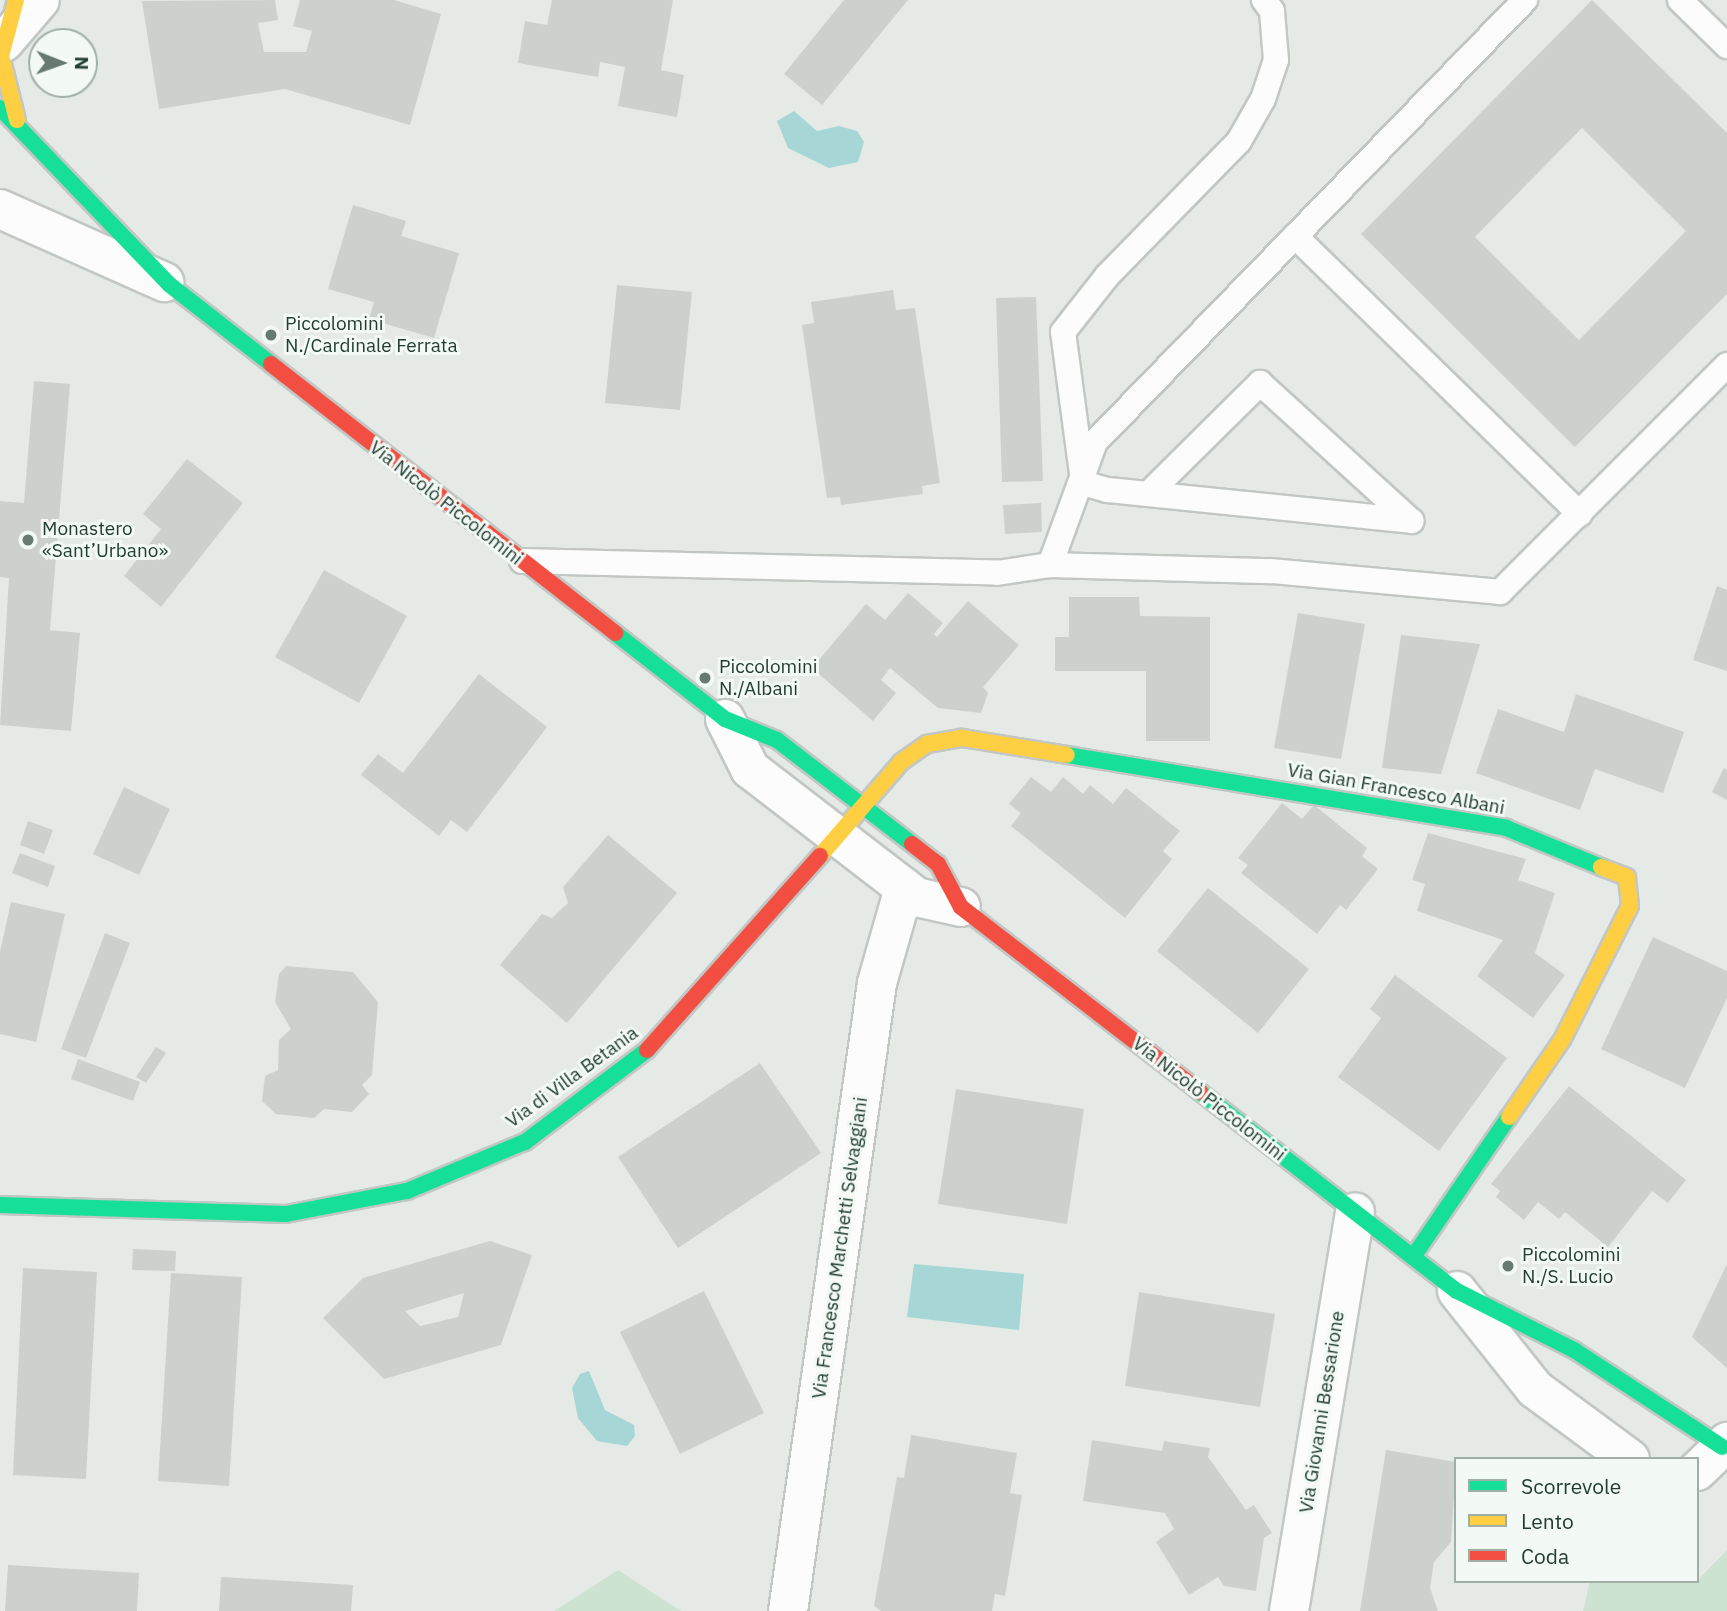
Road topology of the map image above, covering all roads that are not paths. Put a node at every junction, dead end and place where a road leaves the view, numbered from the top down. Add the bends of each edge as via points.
1 (16, 0) edge
2 (40, 0) edge
3 (1264, 0) edge
4 (1525, 0) edge
5 (1680, 0) edge
6 (4, 42) junction
7 (1727, 46) edge
8 (0, 108) edge
9 (18, 120) junction
10 (0, 209) edge
11 (1295, 236) junction
12 (170, 285) junction
13 (1727, 365) edge
14 (1083, 483) junction
15 (1148, 494) junction
16 (1580, 514) junction
17 (520, 561) junction
18 (1050, 565) junction
19 (725, 719) junction
20 (861, 805) junction
21 (834, 835) junction
22 (904, 888) junction
23 (961, 907) junction
24 (0, 1205) edge
25 (1355, 1212) junction
26 (1413, 1257) junction
27 (1457, 1291) junction
28 (1715, 1453) edge
29 (1627, 1457) edge
30 (788, 1611) edge
31 (1289, 1611) edge

1 - 6 street
2 - 6 street
3 - 14 lane via 1272,11 1276,60 1263,99 1239,141 1107,276 1063,332
4 - 11 lane
5 - 7 lane
6 - 9 street via 2,71
8 - 9 street
9 - 12 street, Via Nicolò Piccolomini
10 - 12 street
11 - 14 lane via 1095,442
11 - 16 lane
12 - 17 street, Via Nicolò Piccolomini
13 - 16 lane
14 - 15 lane
14 - 18 lane
15 - 15 lane via 1260,383 1411,521 1245,504
16 - 18 lane via 1500,593 1272,571
17 - 18 lane via 997,573
17 - 19 street, Via Nicolò Piccolomini
19 - 20 street, Via Nicolò Piccolomini via 777,740
19 - 21 street, Via Nicolò Piccolomini via 750,769
20 - 21 street, Via Gian Francesco Albani
20 - 23 street, Via Nicolò Piccolomini via 938,864
20 - 26 street, Via Gian Francesco Albani via 916,750 962,738 1506,828 1618,870 1632,886 1630,905 1562,1040
21 - 22 street, Via Nicolò Piccolomini
21 - 24 street, Via di Villa Betania via 662,1038 525,1142 407,1191 286,1214
22 - 23 street, Via Nicolò Piccolomini via 916,897
22 - 30 street, Via Francesco Marchetti Selvaggiani via 877,983
23 - 25 street, Via Nicolò Piccolomini
25 - 26 street, Via Nicolò Piccolomini
25 - 31 street, Via Giovanni Bessarione
26 - 27 street, Via Nicolò Piccolomini
27 - 28 street, Via Nicolò Piccolomini via 1574,1350
27 - 29 street, Via Nicolò Piccolomini via 1535,1389

